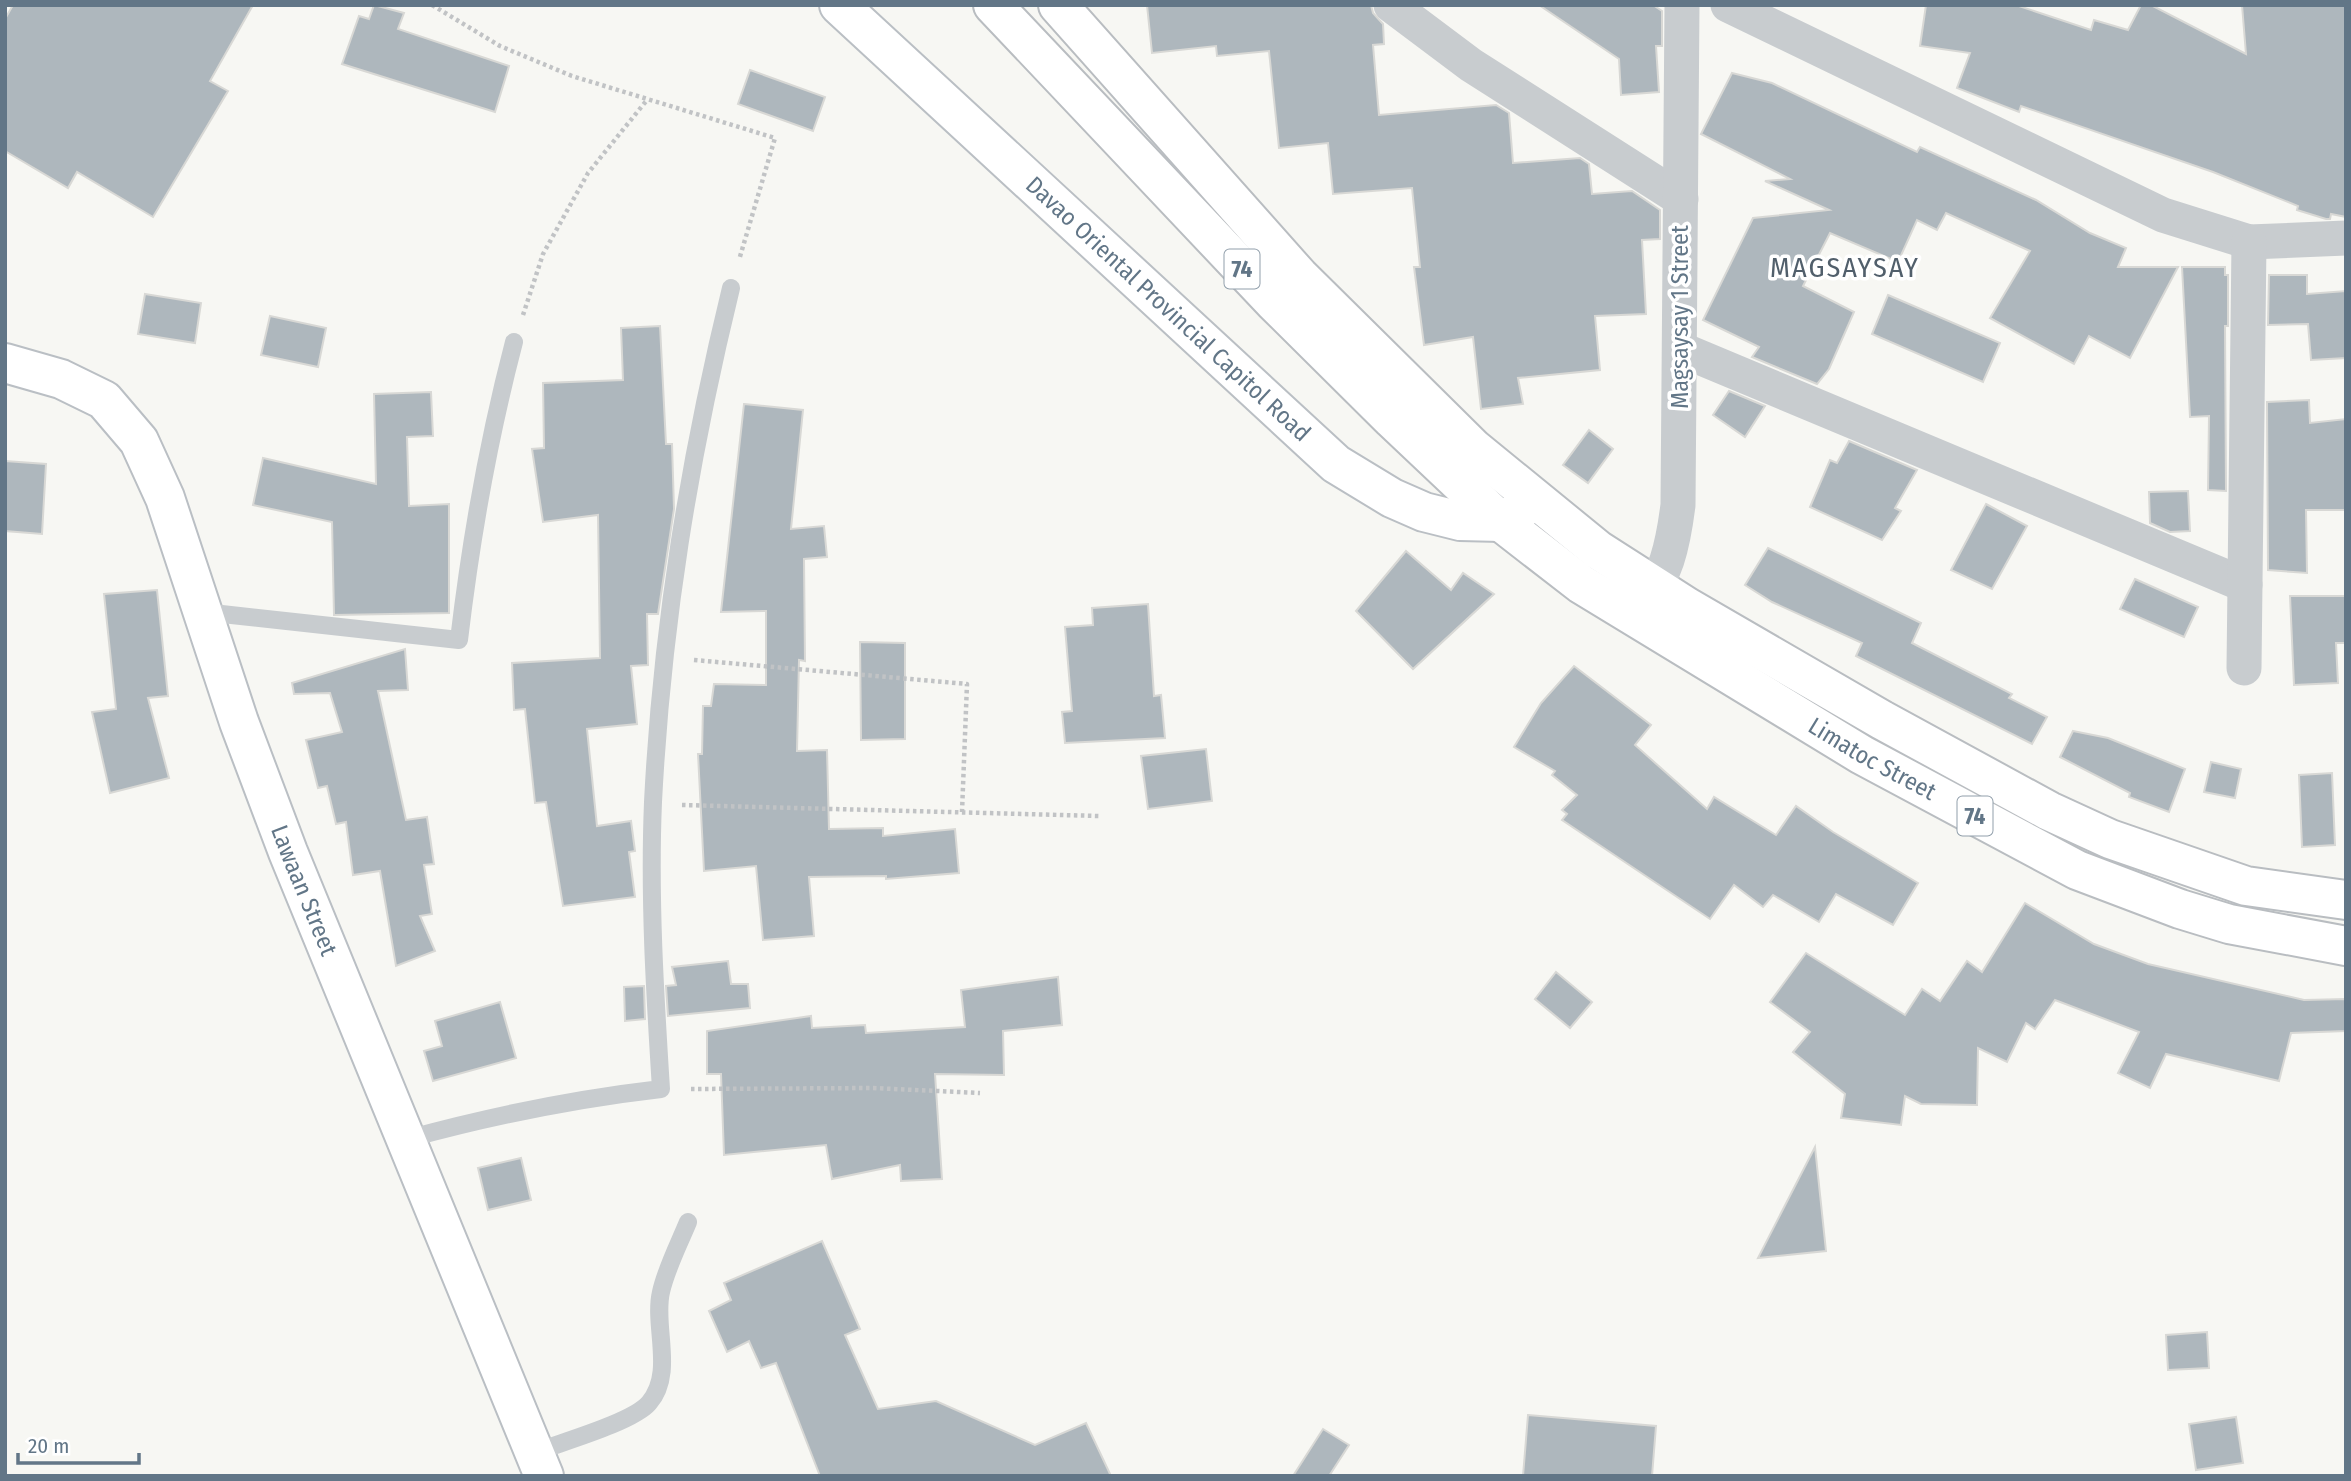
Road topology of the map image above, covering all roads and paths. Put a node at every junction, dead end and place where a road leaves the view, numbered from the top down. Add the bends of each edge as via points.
1 (432, 5) edge
2 (839, 5) edge
3 (1058, 5) edge
4 (1391, 5) edge
5 (1682, 5) edge
6 (1728, 5) edge
7 (998, 7) edge
8 (647, 100) junction
9 (1681, 199) junction
10 (2346, 238) edge
11 (2249, 242) junction
12 (732, 288) joint
13 (514, 342) joint
14 (1680, 349) junction
15 (7, 365) edge
16 (1534, 501) junction
17 (1501, 522) junction
18 (1555, 540) junction
19 (2245, 585) junction
20 (1657, 588) junction
21 (204, 612) junction
22 (1633, 618) junction
23 (663, 657) junction
24 (2244, 668) dead end
25 (653, 804) junction
26 (962, 812) junction
27 (1099, 816) dead end
28 (2346, 900) edge
29 (2346, 946) edge
30 (661, 1089) junction
31 (980, 1093) dead end
32 (407, 1139) junction
33 (688, 1222) dead end
34 (540, 1464) edge

1 - 8 path via 500,46
2 - 17 main road, Davao Oriental Provincial Capitol Road via 1336,464 1424,512 1460,521
3 - 16 main road, 74 via 1299,275 1473,448
4 - 9 street via 1471,65
5 - 9 street, Magsaysay 1 Street
6 - 11 street via 2163,215
7 - 17 main road, 74 via 1274,302
8 - 12 path via 775,138
8 - 13 path via 588,173 550,242
9 - 14 street, Magsaysay 1 Street
10 - 11 street
11 - 19 street
12 - 23 lane via 679,533
13 - 21 lane via 470,540 459,640
14 - 19 street
14 - 20 street, Magsaysay 1 Street via 1678,505 1667,565
15 - 21 main road, Lawaan Street via 61,379 104,400 139,440 165,498
16 - 17 main road
16 - 18 main road, 74
17 - 18 main road, 74
18 - 20 main road, Limatoc Street / 74
18 - 22 main road, Limatoc Street / 74 via 1581,584
19 - 24 street
20 - 22 street, Magsaysay 1 Street
20 - 28 main road, Limatoc Street / 74 via 1882,720 2110,839 2246,886
21 - 32 main road, Lawaan Street via 288,852
22 - 29 main road, Limatoc Street / 74 via 1862,755 2077,870 2217,920
23 - 25 lane
23 - 26 path via 967,684
25 - 26 path
25 - 30 lane via 653,947
26 - 27 path
30 - 31 path via 873,1088
30 - 32 lane via 575,1099
32 - 34 main road, Lawaan Street
33 - 34 lane via 661,1292 660,1374 648,1405

